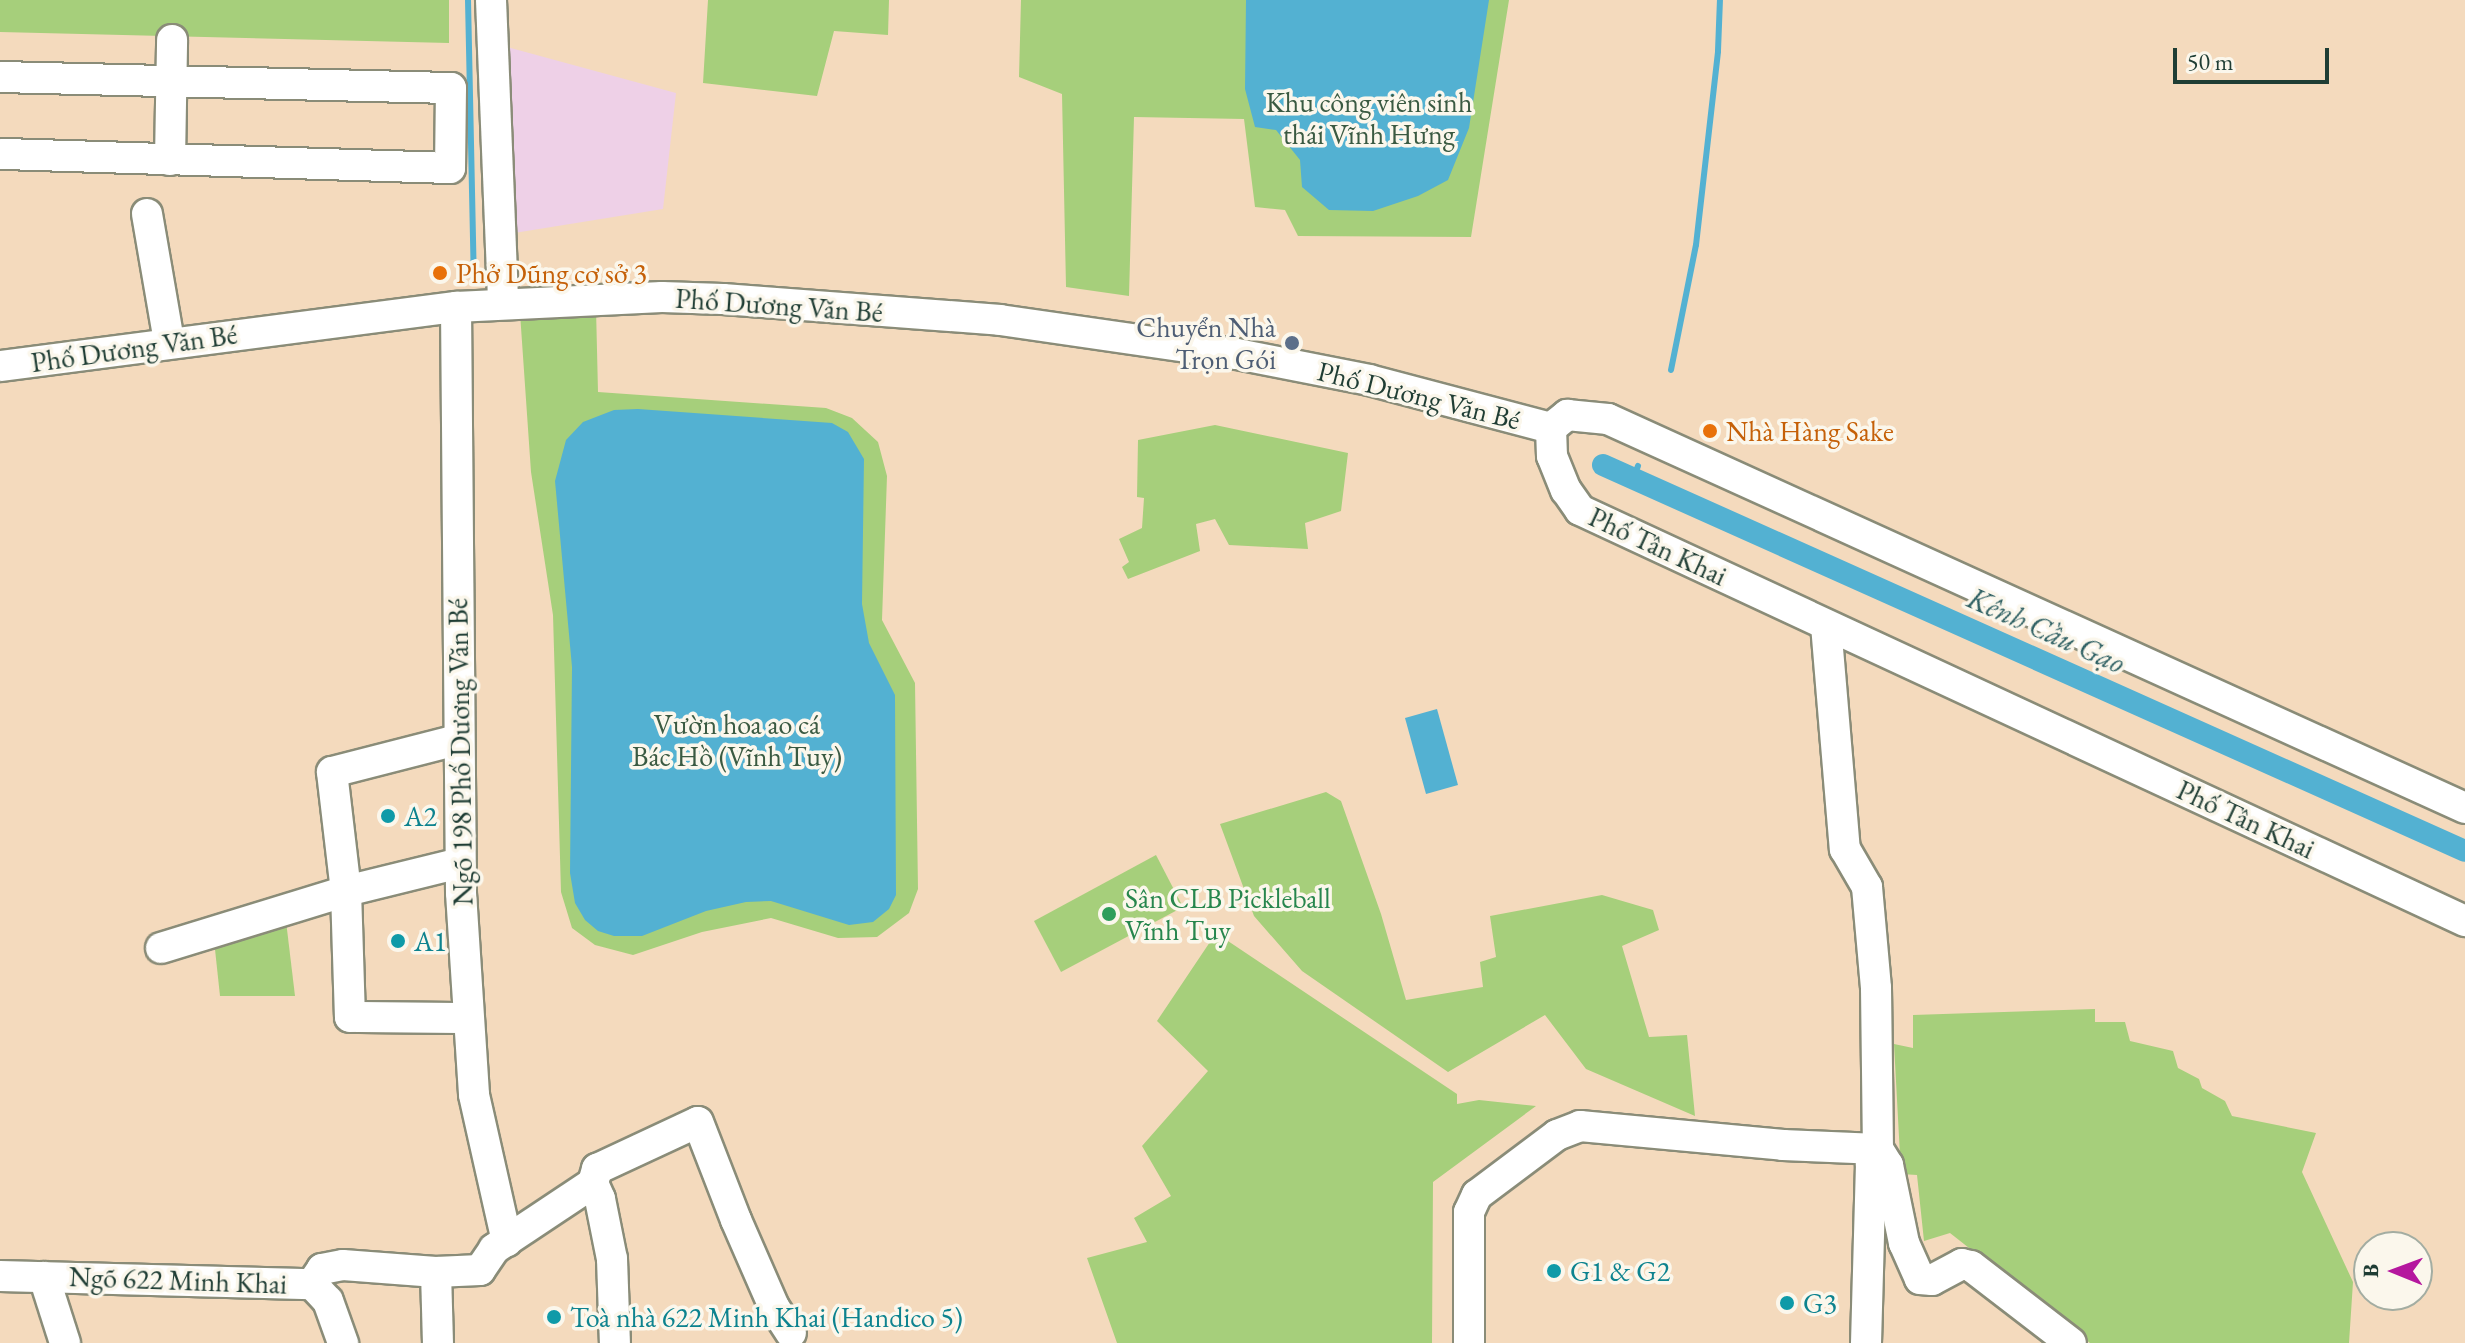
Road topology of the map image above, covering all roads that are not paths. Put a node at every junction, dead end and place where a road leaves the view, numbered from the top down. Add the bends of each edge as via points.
1 (491, 0) edge
2 (172, 40) dead end
3 (0, 77) edge
4 (171, 80) junction
5 (0, 154) edge
6 (475, 155) junction
7 (170, 160) junction
8 (147, 214) dead end
9 (503, 303) junction
10 (456, 307) junction
11 (169, 341) junction
12 (0, 366) edge
13 (1551, 428) junction
14 (1826, 625) junction
15 (457, 740) junction
16 (2465, 808) edge
17 (460, 863) junction
18 (346, 891) junction
19 (2465, 921) edge
20 (161, 948) dead end
21 (468, 1018) junction
22 (1878, 1149) junction
23 (593, 1183) junction
24 (507, 1241) junction
25 (436, 1272) junction
26 (0, 1276) edge
27 (44, 1277) junction
28 (312, 1284) junction
29 (791, 1333) dead end
30 (65, 1343) edge
31 (343, 1343) edge
32 (438, 1343) edge
33 (615, 1343) edge
34 (1469, 1343) edge
35 (1866, 1343) edge
36 (2071, 1343) edge

1 - 6 street
2 - 4 street
3 - 4 street
4 - 6 street via 451,88
4 - 7 street
5 - 7 street
6 - 7 street via 450,168
6 - 9 street
8 - 11 street
9 - 10 street, Phố Dương Văn Bé
9 - 13 street, Phố Dương Văn Bé via 723,299 1049,325 1369,380
10 - 11 street, Phố Dương Văn Bé
10 - 15 street, Ngõ 198 Phố Dương Văn Bé
11 - 12 street, Phố Dương Văn Bé
13 - 14 street, Phố Tân Khai via 1552,456 1580,510
13 - 16 street via 1567,415 1608,419
14 - 19 street, Phố Tân Khai
14 - 22 street via 1845,849 1867,887 1873,934
15 - 17 street, Ngõ 198 Phố Dương Văn Bé
15 - 18 street via 332,772
17 - 18 street
17 - 21 street, Ngõ 198 Phố Dương Văn Bé
18 - 20 street
18 - 21 street via 350,1017
21 - 24 street, Ngõ 198 Phố Dương Văn Bé via 474,1095
22 - 34 street via 1580,1126 1557,1135 1477,1195 1469,1212
22 - 35 street via 1871,1164
22 - 36 street via 1888,1165 1904,1243 1920,1279 1932,1280 1962,1264 1971,1266
23 - 24 street
23 - 29 street via 597,1169 698,1122 774,1307
23 - 33 street via 612,1259
24 - 25 street via 494,1249 480,1270
25 - 28 street via 343,1265 322,1269
25 - 32 street
26 - 27 street, Ngõ 622 Minh Khai
27 - 28 street, Ngõ 622 Minh Khai
27 - 30 street
28 - 31 street via 328,1301

